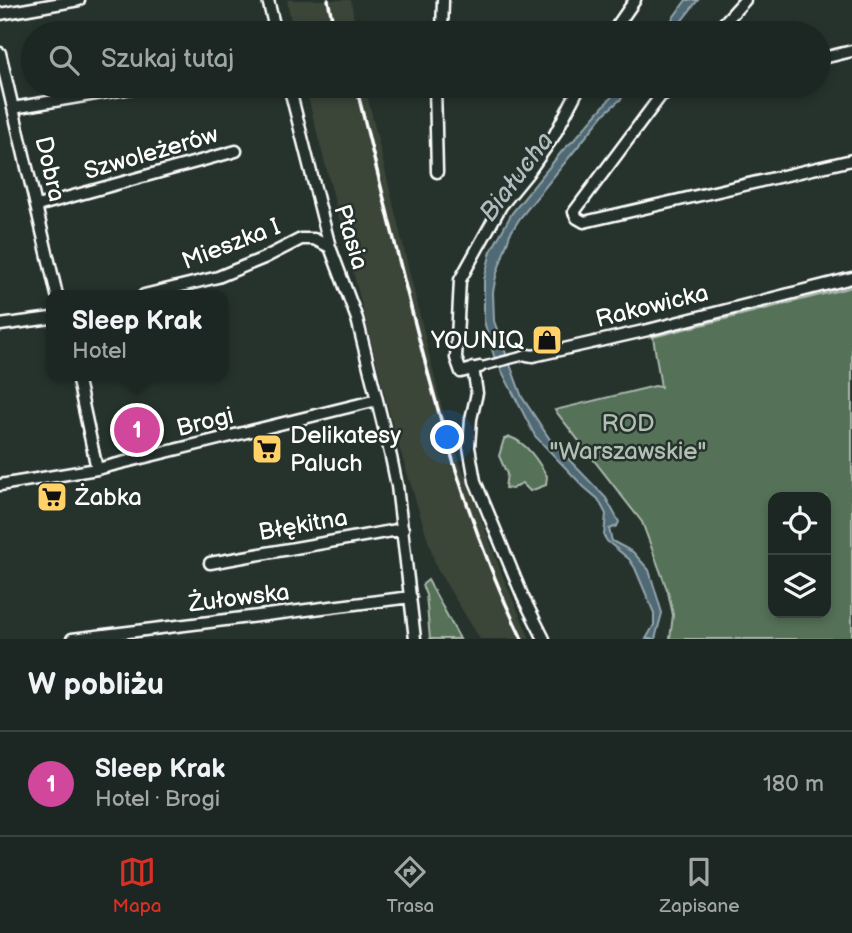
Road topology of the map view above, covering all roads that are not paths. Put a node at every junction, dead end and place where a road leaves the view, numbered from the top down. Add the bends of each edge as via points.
1 (79, 0) edge
2 (268, 0) edge
3 (443, 0) edge
4 (635, 0) edge
5 (745, 0) edge
6 (0, 14) edge
7 (273, 21) edge
8 (442, 21) edge
9 (620, 21) edge
10 (726, 21) edge
11 (852, 51) edge
12 (0, 52) edge
13 (831, 56) edge
14 (72, 98) edge
15 (292, 98) edge
16 (435, 98) edge
17 (574, 98) edge
18 (657, 98) edge
19 (13, 108) junction
20 (236, 151) dead end
21 (852, 160) edge
22 (437, 172) dead end
23 (37, 206) junction
24 (330, 247) junction
25 (852, 278) edge
26 (56, 290) edge
27 (165, 290) edge
28 (46, 319) edge
29 (0, 325) edge
30 (527, 355) joint
31 (477, 367) junction
32 (78, 381) edge
33 (377, 400) junction
34 (97, 469) junction
35 (0, 485) edge
36 (402, 529) junction
37 (210, 563) dead end
38 (411, 597) junction
39 (72, 639) edge
40 (415, 639) edge
41 (544, 639) edge

1 - 6 street
2 - 7 street
3 - 8 street
4 - 9 street
5 - 10 street
11 - 13 street
12 - 19 street, Dobra
14 - 19 street
15 - 24 street, Ptasia
16 - 22 street
17 - 31 street, Rakowicka via 554,136 501,206 460,280 456,358 461,372
18 - 21 street via 574,212 577,218 584,222
19 - 23 street, Dobra
20 - 23 street, Szwoleżerów
23 - 26 street, Dobra
24 - 27 street, Mieszka I via 322,241 301,239 218,277
24 - 33 street, Ptasia via 357,319
25 - 30 street, Rakowicka via 640,332
28 - 29 street
30 - 31 street, Rakowicka
31 - 41 street via 469,447 475,481
32 - 34 street
33 - 34 street, Brogi
33 - 36 street, Ptasia via 396,479
34 - 35 street, Brogi
36 - 37 street, Błękitna
36 - 38 street, Ptasia
38 - 39 street, Żułowska
38 - 40 street, Ptasia

